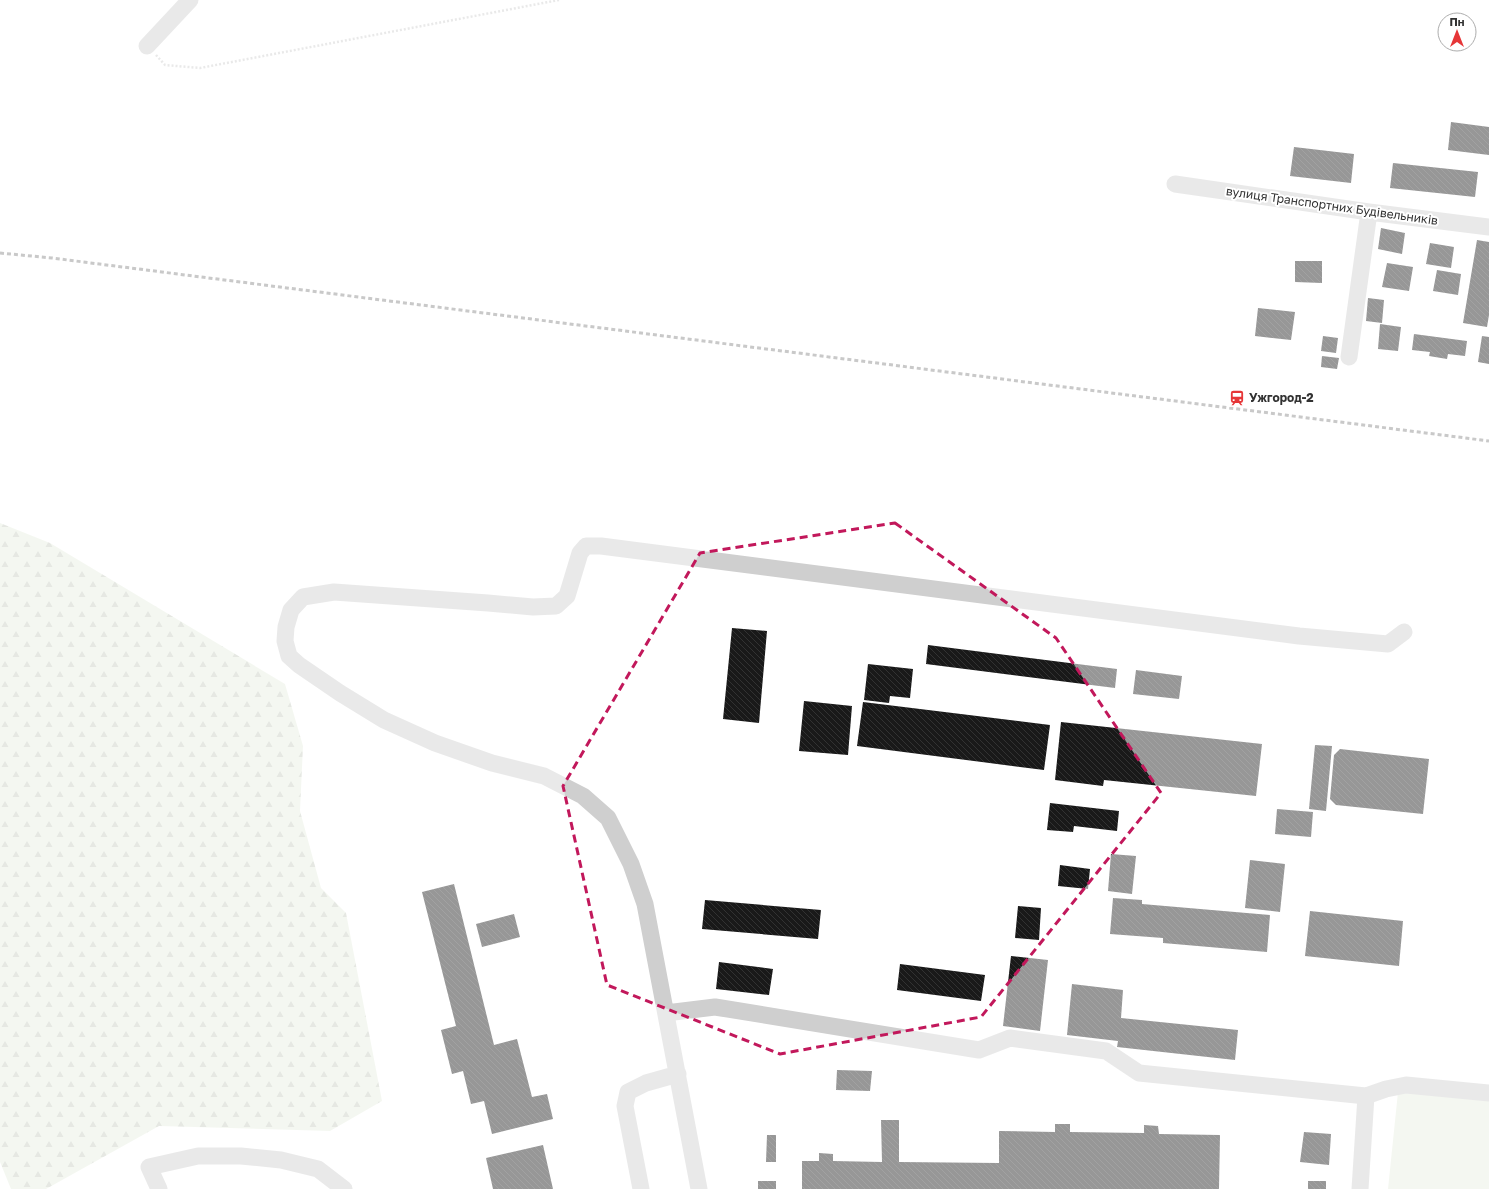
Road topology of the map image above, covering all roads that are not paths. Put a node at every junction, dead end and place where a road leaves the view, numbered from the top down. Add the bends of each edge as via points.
1 (190, 0) edge
2 (148, 46) road end
3 (1176, 184) dead end
4 (1369, 212) junction
5 (1489, 227) edge
6 (1349, 357) dead end
7 (1404, 632) dead end
8 (666, 1013) junction
9 (678, 1074) junction
10 (1489, 1093) edge
11 (1366, 1096) junction
12 (159, 1189) edge
13 (344, 1189) edge
14 (642, 1189) edge
15 (699, 1189) edge
16 (1360, 1189) edge

1 - 2 street
3 - 4 street, вулиця Транспортних Будівельників
4 - 5 street, вулиця Транспортних Будівельників
4 - 6 street
7 - 8 street via 1388,644 1299,636 601,546 586,546 580,553 567,596 556,606 533,608 334,592 303,597 291,610 285,641 289,656 299,665 384,720 435,743 492,763 544,776 583,796 608,818 631,864 645,904
8 - 9 street
8 - 11 street via 715,1007 979,1050 1010,1038 1106,1051 1140,1073
9 - 14 street via 646,1083 628,1092 626,1106
9 - 15 street
10 - 11 street via 1406,1085
11 - 16 street
12 - 13 street via 149,1168 198,1156 241,1156 281,1160 318,1169

